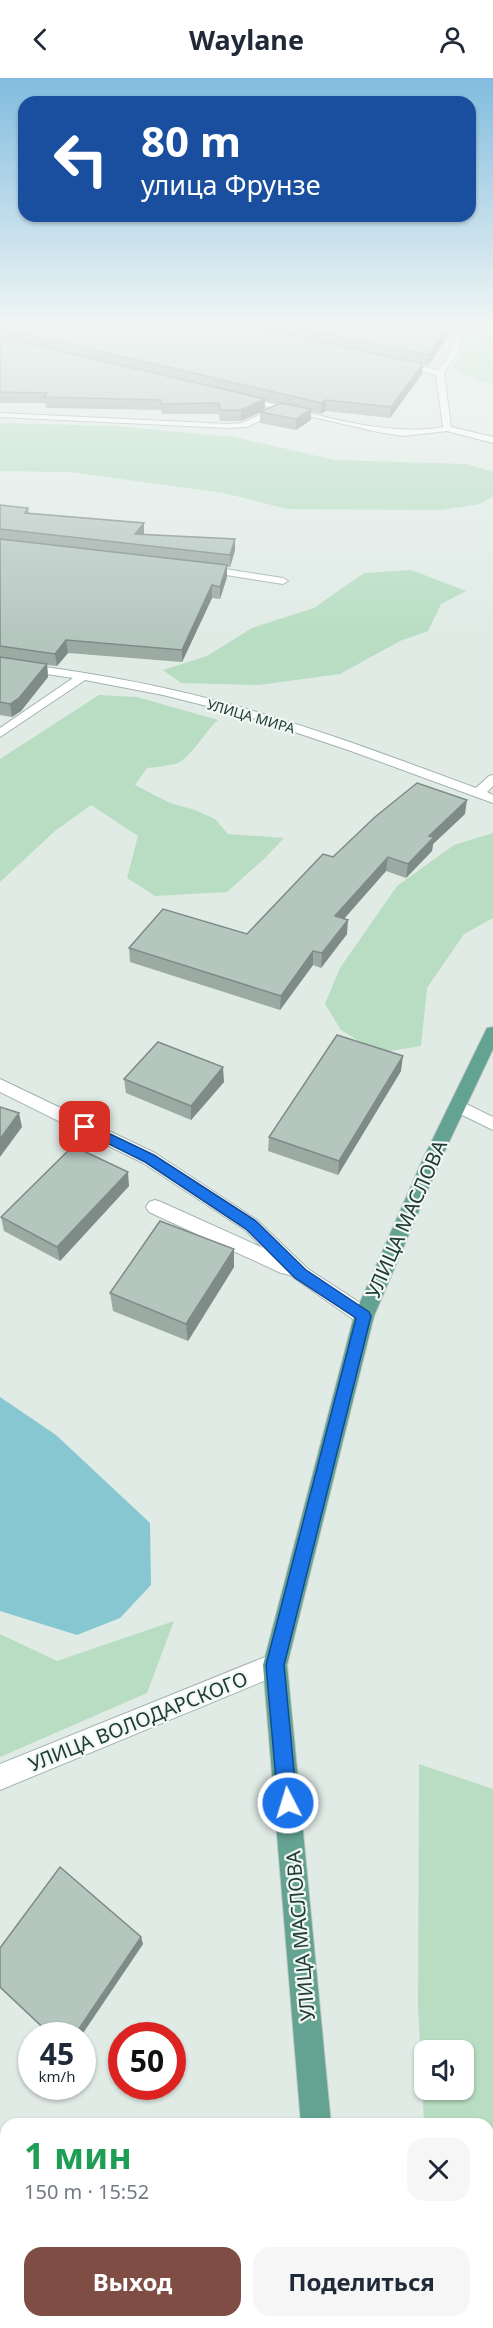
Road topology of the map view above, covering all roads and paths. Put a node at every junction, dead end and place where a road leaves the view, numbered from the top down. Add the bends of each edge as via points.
1 (369, 428) edge
2 (447, 429) joint
3 (493, 440) edge
4 (197, 567) edge
5 (283, 581) dead end
6 (0, 664) edge
7 (82, 677) junction
8 (0, 733) edge
9 (493, 779) edge
10 (478, 794) junction
11 (493, 799) edge
12 (493, 1032) edge
13 (0, 1085) edge
14 (458, 1106) junction
15 (493, 1124) edge
16 (155, 1207) dead end
17 (300, 1274) junction
18 (364, 1316) junction
19 (275, 1665) junction
20 (0, 1777) edge
21 (315, 2118) edge

1 - 2 street via 403,433
2 - 3 street
4 - 5 street
6 - 7 street, УЛИЦА МИРА
7 - 8 street
7 - 10 street, УЛИЦА МИРА via 216,705 303,731
9 - 10 street
10 - 11 street, УЛИЦА МИРА
12 - 14 main road, УЛИЦА МАСЛОВА
13 - 17 street via 149,1158 251,1225
14 - 15 street
14 - 18 main road, УЛИЦА МАСЛОВА
16 - 17 street
17 - 18 street
18 - 19 main road, УЛИЦА МАСЛОВА
19 - 20 street, УЛИЦА ВОЛОДАРСКОГО
19 - 21 main road, УЛИЦА МАСЛОВА

